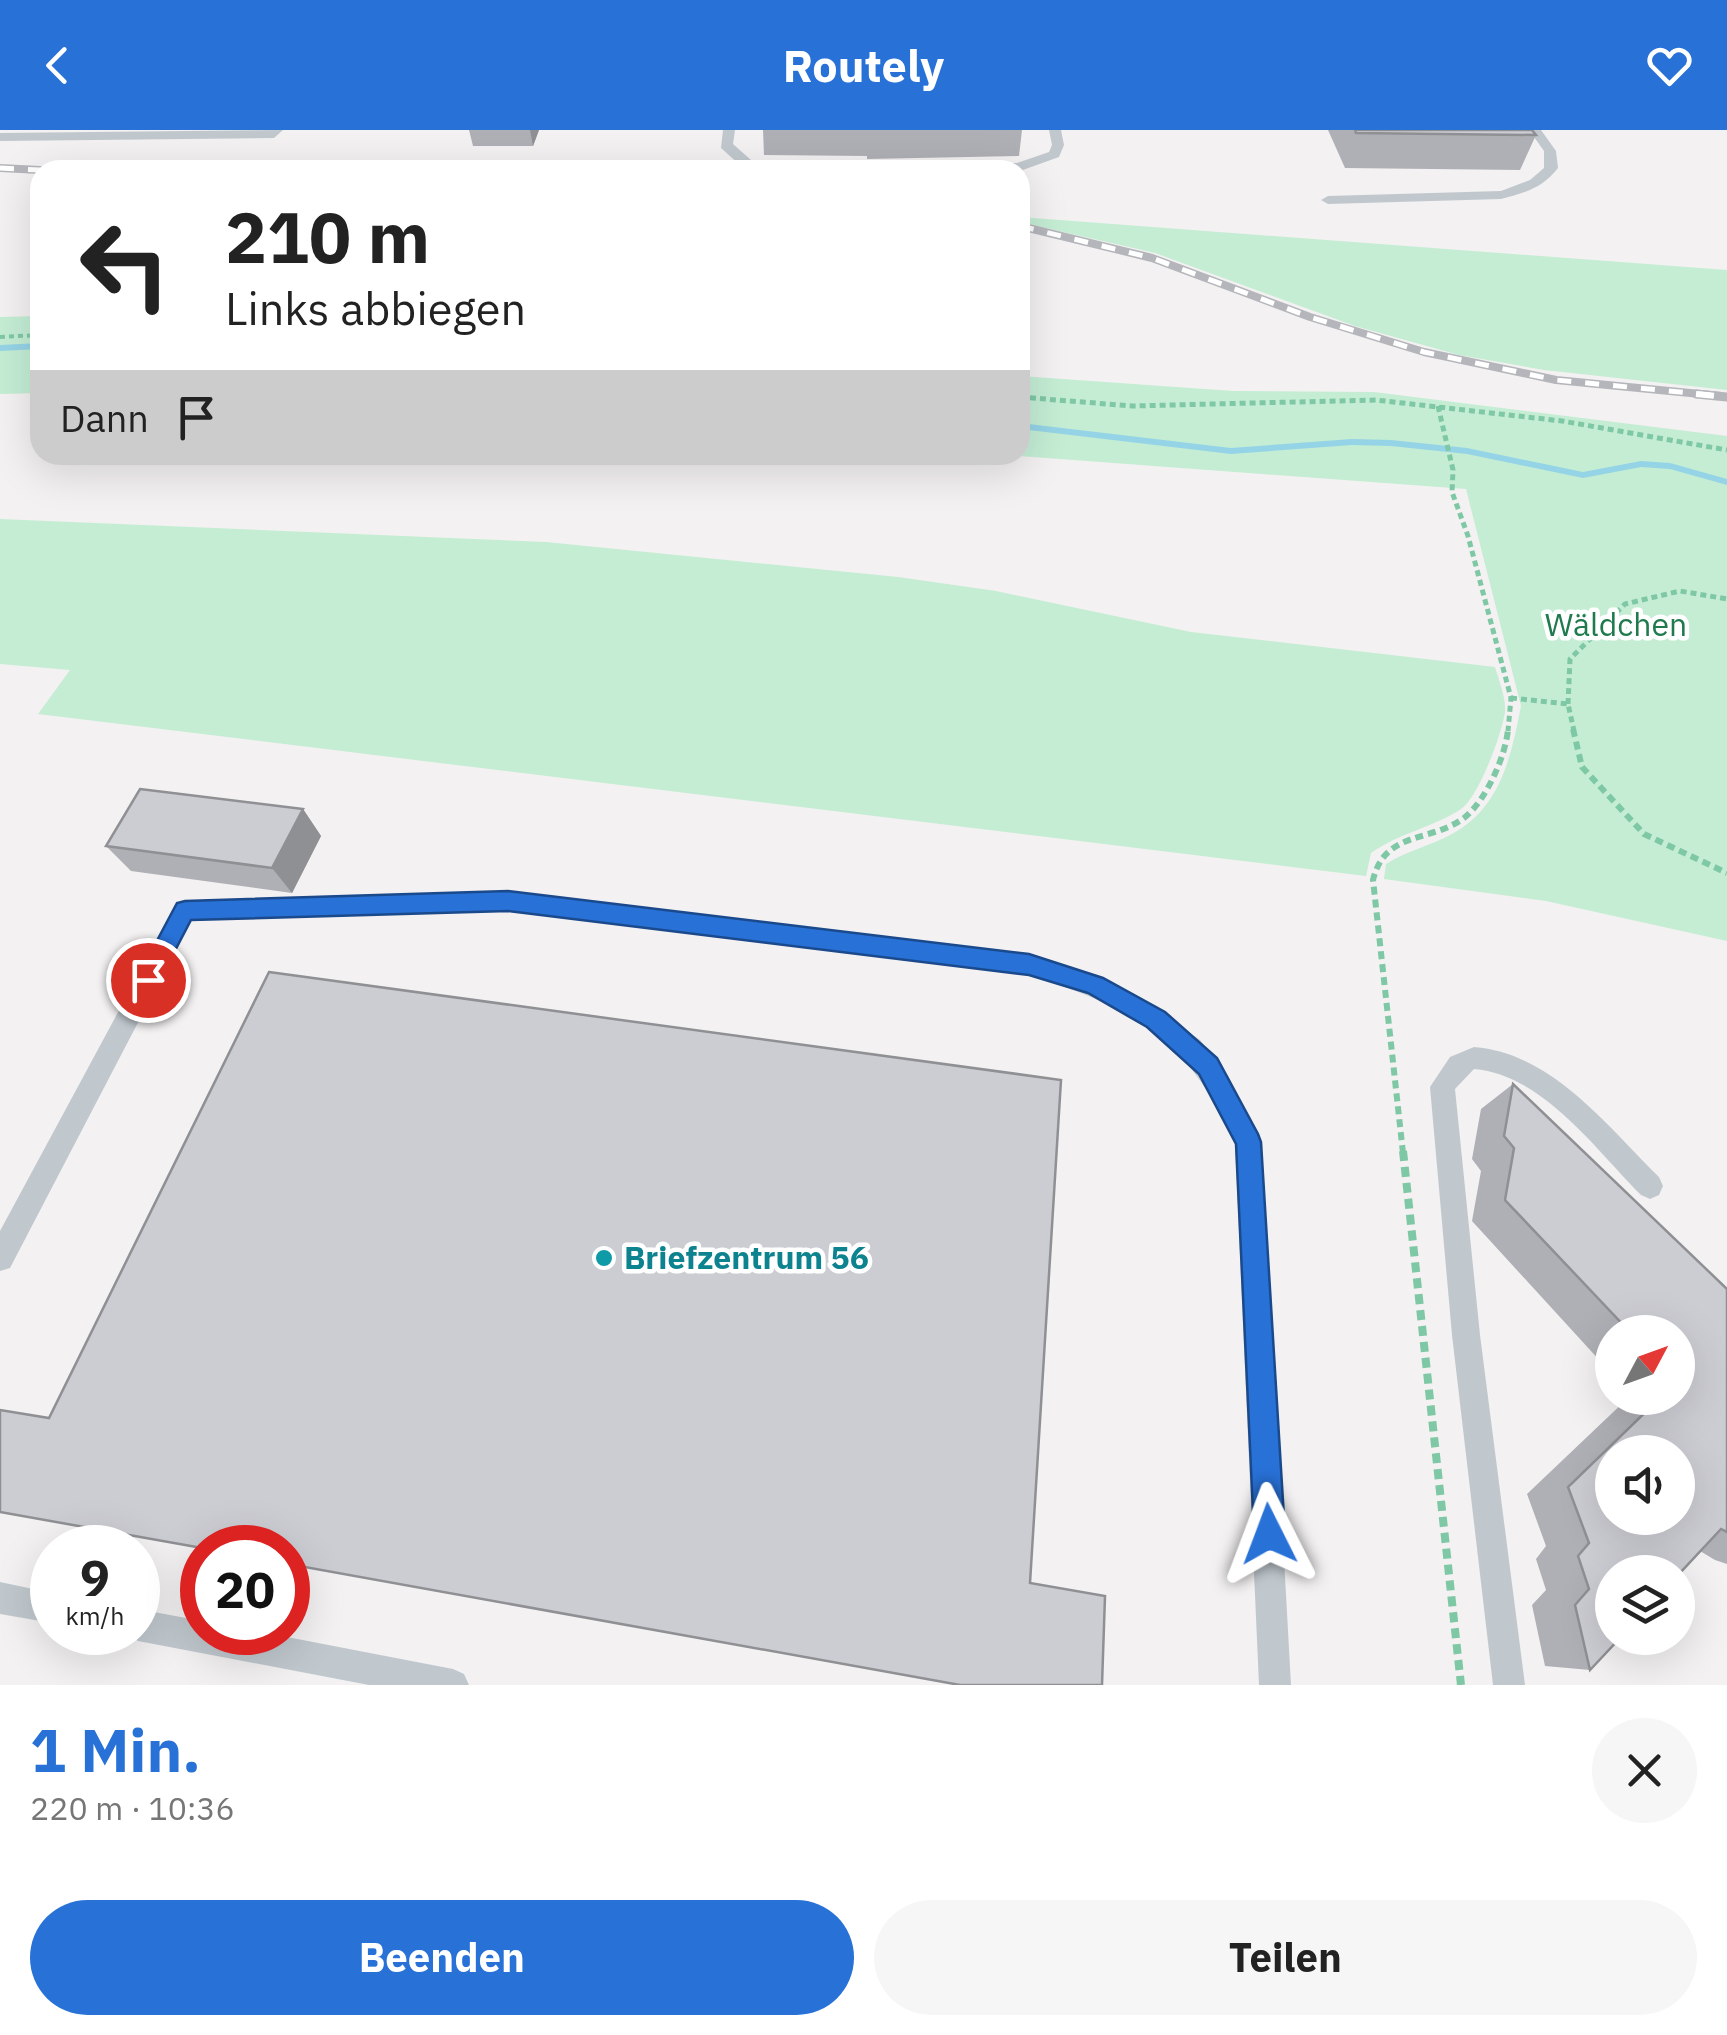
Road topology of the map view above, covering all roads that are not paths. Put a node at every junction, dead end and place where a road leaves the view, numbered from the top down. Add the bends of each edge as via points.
1 (277, 130) edge
2 (729, 130) edge
3 (1055, 130) edge
4 (1535, 130) edge
5 (0, 137) edge
6 (742, 160) edge
7 (1030, 165) edge
8 (1328, 200) dead end
9 (1650, 1186) dead end
10 (0, 1258) edge
11 (0, 1598) edge
12 (30, 1604) edge
13 (160, 1628) edge
14 (453, 1685) edge
15 (1276, 1685) edge
16 (1509, 1685) edge

1 - 5 lane
2 - 6 lane via 726,146
3 - 7 lane via 1058,145 1047,160
4 - 8 lane via 1550,151 1552,168 1519,190
9 - 16 lane via 1547,1088 1507,1062 1474,1058 1455,1066 1442,1088
10 - 15 lane via 185,910 508,901 1029,964 1095,985 1156,1020 1208,1066 1248,1142
11 - 12 lane
13 - 14 lane

